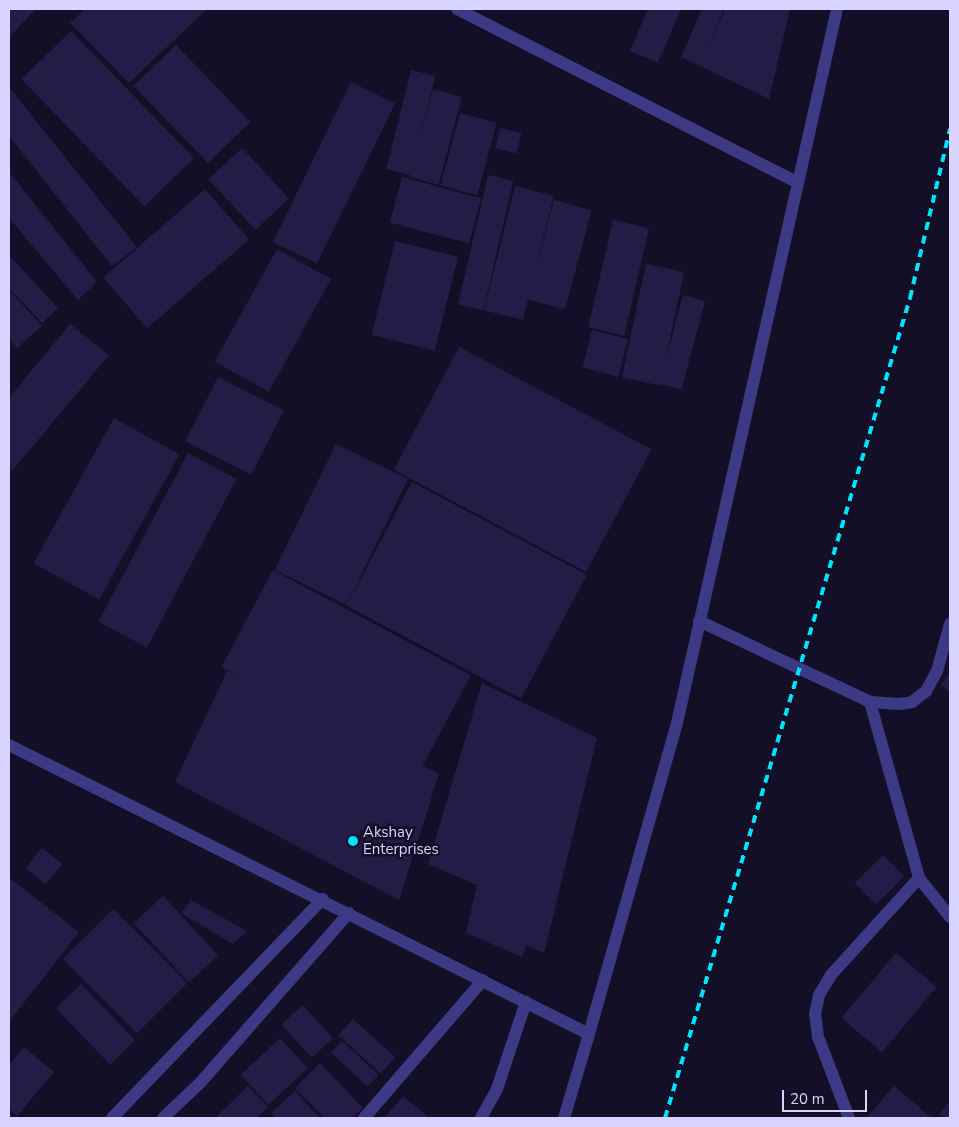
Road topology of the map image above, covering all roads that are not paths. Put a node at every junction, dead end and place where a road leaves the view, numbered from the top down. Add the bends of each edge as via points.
1 (457, 9) edge
2 (836, 9) edge
3 (796, 182) junction
4 (699, 621) junction
5 (950, 624) edge
6 (870, 702) junction
7 (9, 745) edge
8 (919, 878) junction
9 (323, 900) junction
10 (349, 913) junction
11 (950, 917) edge
12 (483, 980) junction
13 (526, 1002) junction
14 (589, 1034) junction
15 (112, 1118) edge
16 (163, 1118) edge
17 (364, 1118) edge
18 (480, 1118) edge
19 (564, 1118) edge
20 (849, 1118) edge

1 - 3 street
2 - 3 street
3 - 4 street
4 - 6 street
4 - 14 street via 677,723
5 - 6 street via 937,671 926,691 912,702
6 - 8 street
7 - 9 street
8 - 11 street
8 - 20 street via 831,975 819,995 815,1014 818,1036
9 - 10 street
9 - 15 street
10 - 12 street
10 - 16 street via 200,1083
12 - 13 street
12 - 17 street
13 - 14 street
13 - 18 street via 497,1089
14 - 19 street

